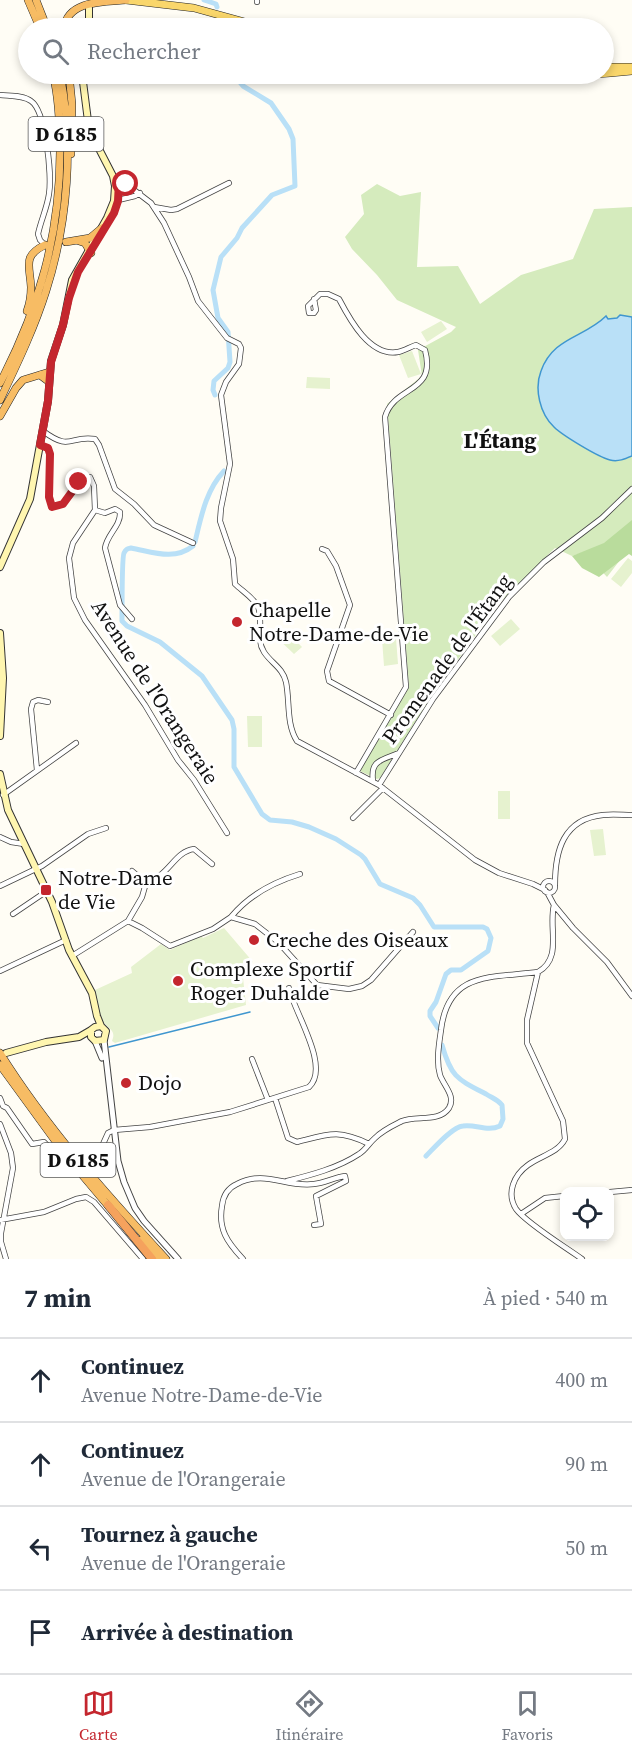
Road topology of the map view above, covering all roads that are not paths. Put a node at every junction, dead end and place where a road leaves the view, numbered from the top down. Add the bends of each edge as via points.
1 (28, 0) edge
2 (36, 0) edge
3 (117, 0) edge
4 (125, 0) edge
5 (36, 8) junction
6 (88, 8) dead end
7 (38, 18) edge
8 (42, 18) edge
9 (68, 18) edge
10 (88, 18) edge
11 (229, 18) edge
12 (614, 68) edge
13 (632, 69) edge
14 (614, 72) edge
15 (54, 84) edge
16 (61, 84) edge
17 (70, 84) edge
18 (86, 84) edge
19 (0, 96) edge
20 (117, 181) junction
21 (229, 183) dead end
22 (140, 193) junction
23 (65, 195) junction
24 (116, 201) junction
25 (155, 208) junction
26 (102, 228) junction
27 (78, 240) junction
28 (66, 242) dead end
29 (45, 245) joint
30 (90, 251) junction
31 (314, 299) dead end
32 (49, 372) junction
33 (40, 375) junction
34 (48, 381) junction
35 (0, 383) edge
36 (0, 400) edge
37 (0, 416) edge
38 (43, 431) junction
39 (40, 445) junction
40 (632, 489) edge
41 (95, 510) junction
42 (193, 543) dead end
43 (322, 549) dead end
44 (0, 567) edge
45 (132, 620) dead end
46 (0, 633) edge
47 (48, 702) dead end
48 (391, 715) junction
49 (0, 736) edge
50 (76, 743) dead end
51 (399, 753) junction
52 (37, 770) junction
53 (356, 773) junction
54 (0, 774) edge
55 (378, 785) junction
56 (3, 795) junction
57 (632, 815) edge
58 (353, 818) dead end
59 (106, 828) dead end
60 (227, 833) dead end
61 (0, 837) edge
62 (24, 844) junction
63 (213, 864) dead end
64 (36, 868) junction
65 (555, 868) junction
66 (132, 871) dead end
67 (300, 874) dead end
68 (546, 882) junction
69 (146, 884) junction
70 (533, 884) junction
71 (0, 886) edge
72 (554, 887) junction
73 (46, 891) junction
74 (546, 891) junction
75 (554, 906) junction
76 (13, 914) dead end
77 (231, 917) junction
78 (128, 921) junction
79 (413, 932) dead end
80 (66, 940) junction
81 (72, 956) junction
82 (0, 971) edge
83 (538, 972) junction
84 (88, 987) junction
85 (289, 988) dead end
86 (632, 996) edge
87 (101, 1026) junction
88 (92, 1029) junction
89 (79, 1037) junction
90 (94, 1040) junction
91 (104, 1040) junction
92 (3, 1053) edge
93 (252, 1059) dead end
94 (0, 1065) edge
95 (0, 1098) edge
96 (275, 1098) junction
97 (268, 1100) junction
98 (1, 1107) edge
99 (111, 1110) junction
100 (0, 1124) edge
101 (114, 1130) junction
102 (369, 1144) junction
103 (54, 1152) dead end
104 (93, 1166) dead end
105 (287, 1181) junction
106 (632, 1190) edge
107 (614, 1192) edge
108 (560, 1196) edge
109 (108, 1205) junction
110 (531, 1208) junction
111 (521, 1214) junction
112 (2, 1220) edge
113 (527, 1220) junction
114 (314, 1226) dead end
115 (1, 1227) edge
116 (6, 1259) edge
117 (143, 1259) edge
118 (152, 1259) edge
119 (158, 1259) edge
120 (166, 1259) edge
121 (178, 1259) edge
122 (243, 1259) edge
123 (582, 1259) edge

1 - 5 highway
2 - 5 highway
3 - 4 highway
4 - 9 highway via 82,4
4 - 11 main road via 194,8
5 - 7 highway
5 - 8 highway
6 - 10 main road
12 - 13 main road
13 - 14 main road
15 - 35 highway, D 6185 via 60,140 54,233 38,294
16 - 23 highway, D 6185 via 66,127
17 - 23 highway via 72,122
18 - 20 main road via 93,128
19 - 29 street via 26,98 34,102 41,115 50,192 38,234
20 - 22 street
20 - 24 main road
21 - 25 street via 177,209
22 - 24 street
22 - 25 street
23 - 36 highway, D 6185 via 46,292
24 - 26 main road
24 - 30 main road via 114,213
25 - 53 street via 198,301 241,348 241,358 221,395 230,464 220,521 233,559 235,584 257,604 260,643 282,671 297,741
26 - 27 highway via 92,237
26 - 30 main road
27 - 28 highway
27 - 30 highway
29 - 35 highway via 28,260 31,300
30 - 32 main road via 69,298
31 - 48 street via 320,294 334,295 364,339 387,352 416,345 425,350 429,363 427,374 388,408 385,417 406,684
32 - 33 highway
32 - 34 main road
33 - 34 highway
33 - 37 highway via 20,383
34 - 38 main road
38 - 39 main road
38 - 42 street via 65,443 95,439 115,489 154,525
39 - 41 street via 48,448 50,454 52,507 63,504 79,482 90,477
39 - 44 main road via 30,500
40 - 51 street, Promenade de l'Étang via 516,588 433,699
41 - 45 street via 120,512 105,548 124,612
41 - 60 street, Avenue de l'Orangeraie via 73,543 69,558 79,610
43 - 48 street via 336,566 350,605 327,671 329,681
46 - 49 main road
47 - 52 street via 33,702 31,709
48 - 53 street
50 - 52 street
51 - 55 street, Promenade de l'Étang
51 - 55 street via 376,763 372,769
52 - 56 street
53 - 55 street
54 - 56 main road
55 - 58 street
55 - 70 street via 475,860
56 - 62 main road
57 - 65 street via 602,815 583,821 560,845
59 - 64 street via 88,834
61 - 62 street
62 - 64 main road
63 - 69 street via 194,849 188,850
64 - 71 street
64 - 73 main road
65 - 68 street
65 - 72 street
66 - 69 street
67 - 77 street via 252,897
68 - 70 street
68 - 72 street via 552,882
68 - 74 street
69 - 78 street
70 - 74 street
72 - 74 street
72 - 75 street
73 - 76 street
73 - 80 main road
74 - 75 street
75 - 83 street via 553,955
75 - 86 street via 607,962
77 - 78 street via 213,929 170,946
77 - 79 street via 255,924 278,942 316,985 343,989 371,980
78 - 81 street
80 - 81 main road
80 - 82 street
81 - 84 main road
83 - 102 street via 475,980 456,991 444,1011 438,1056 441,1076 451,1098 449,1108 439,1116 406,1119
83 - 111 street via 527,1020 527,1043 564,1121 565,1139 558,1148 516,1175 513,1201
84 - 87 main road
84 - 88 main road
85 - 96 street via 311,1041 316,1078 309,1087
87 - 88 main road
87 - 91 main road via 106,1033
88 - 89 main road
88 - 90 main road
89 - 90 main road
89 - 92 main road
90 - 91 main road
90 - 99 street via 101,1055
91 - 99 street
92 - 120 highway, D 6185 via 55,1131
93 - 97 street
94 - 109 highway, D 6185 via 61,1150
95 - 98 street
96 - 97 street
96 - 102 street via 288,1138 297,1142 333,1133
97 - 101 street via 230,1112
98 - 103 street via 7,1108 32,1144 44,1142
99 - 101 street
100 - 112 street via 13,1168
101 - 104 street via 108,1133
101 - 121 street via 121,1174 132,1202 151,1231
102 - 105 street via 362,1153 325,1171
105 - 114 street via 314,1185 345,1176 346,1181 316,1196 321,1224
105 - 122 street via 246,1179 232,1186 223,1198 222,1231
106 - 107 street
108 - 110 street via 544,1198
109 - 118 highway
109 - 119 highway, D 6185
110 - 111 street
110 - 113 street
111 - 113 street
112 - 115 street
112 - 117 street via 44,1212 86,1197
113 - 123 street
115 - 116 street

